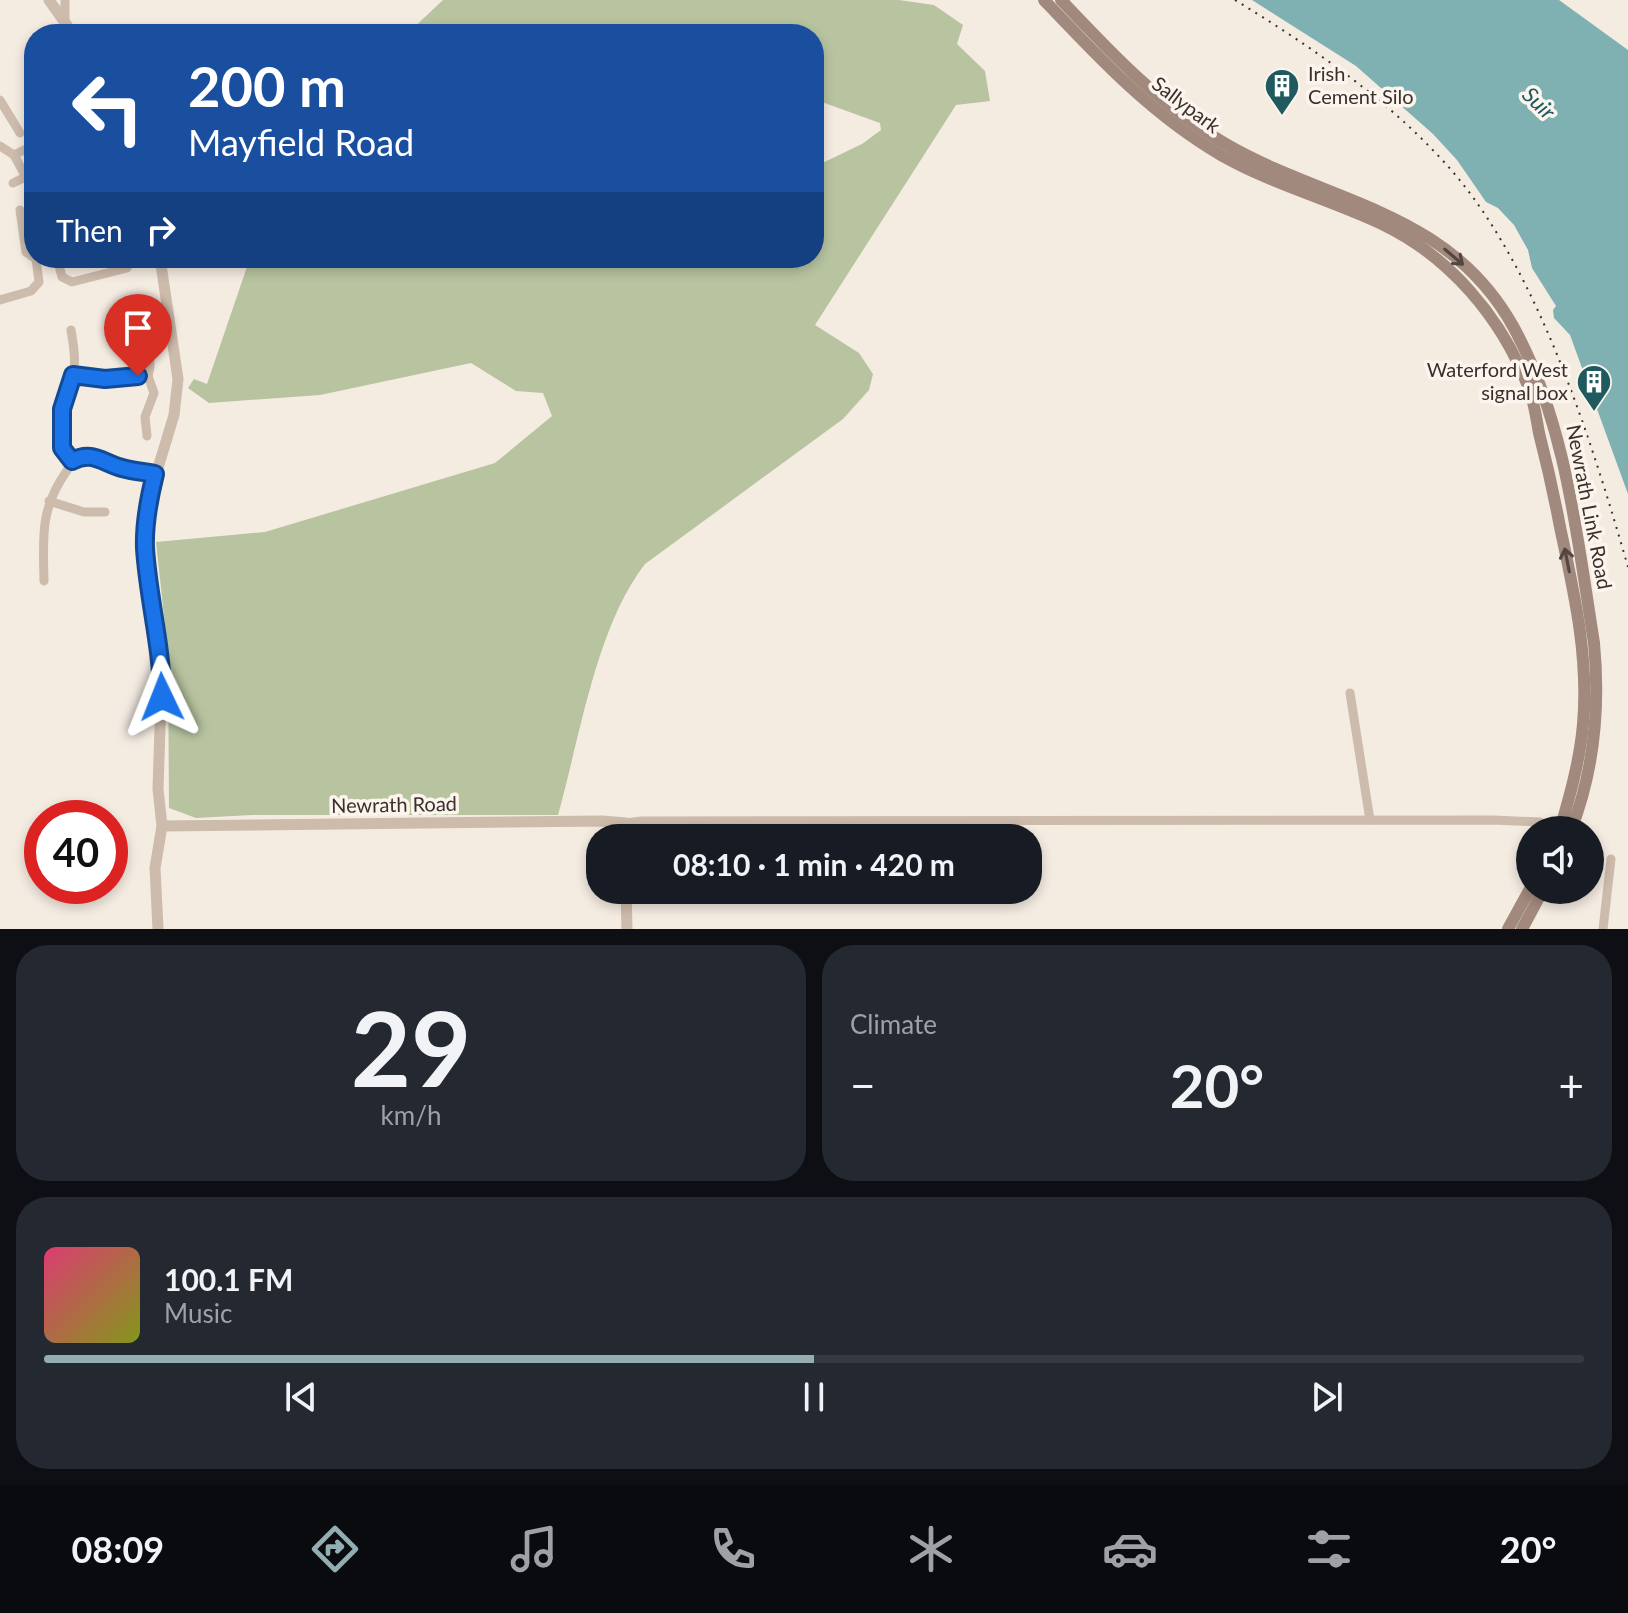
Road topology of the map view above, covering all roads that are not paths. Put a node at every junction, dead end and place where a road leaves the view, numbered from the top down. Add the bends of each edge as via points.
1 (49, 0) edge
2 (65, 0) edge
3 (1044, 0) edge
4 (1061, 0) edge
5 (65, 22) joint
6 (0, 100) edge
7 (20, 133) dead end
8 (0, 146) edge
9 (24, 150) edge
10 (14, 155) junction
11 (24, 168) edge
12 (24, 178) edge
13 (13, 183) dead end
14 (1334, 198) junction
15 (20, 210) dead end
16 (24, 238) edge
17 (38, 268) edge
18 (60, 268) edge
19 (127, 268) edge
20 (161, 268) edge
21 (0, 300) edge
22 (149, 328) dead end
23 (71, 330) dead end
24 (73, 375) junction
25 (148, 376) junction
26 (147, 436) dead end
27 (72, 461) junction
28 (155, 474) junction
29 (49, 501) junction
30 (105, 512) dead end
31 (44, 581) dead end
32 (1350, 693) dead end
33 (1564, 816) edge
34 (1575, 816) edge
35 (1370, 820) junction
36 (1516, 822) edge
37 (626, 823) joint
38 (162, 826) junction
39 (1611, 859) dead end
40 (626, 904) edge
41 (1522, 904) edge
42 (1535, 904) edge
43 (158, 929) edge
44 (627, 929) edge
45 (1508, 929) edge
46 (1522, 929) edge
47 (1603, 929) edge

1 - 5 street
2 - 5 street
3 - 14 main road, Sallypark via 1118,77 1189,135 1254,172
4 - 14 main road, Sallypark via 1131,73 1198,126
6 - 7 street
8 - 10 street
9 - 10 street
10 - 11 street
12 - 13 street
33 -> 14 main road, Newrath Link Road via 1578,762 1585,673 1568,562 1529,389 1487,311 1452,272 1397,232
14 -> 34 main road, Newrath Link Road via 1411,226 1476,276 1512,324 1536,370 1555,428 1597,673 1593,741
15 - 16 street
17 - 21 street via 37,287
18 - 19 street via 62,277 72,282
20 - 28 street via 178,379 174,415
22 - 25 street
23 - 24 street
24 - 25 street
24 - 27 street via 61,424 62,448
25 - 26 street via 154,393 145,417
27 - 28 street via 92,455
27 - 29 street
28 - 38 street via 145,547 162,667
29 - 30 street via 84,512
29 - 31 street
32 - 35 street
35 - 36 street
35 - 37 street
37 - 38 street, Newrath Road
38 - 43 street via 155,854
39 - 47 street
40 - 44 street
41 - 45 main road
42 - 46 main road

